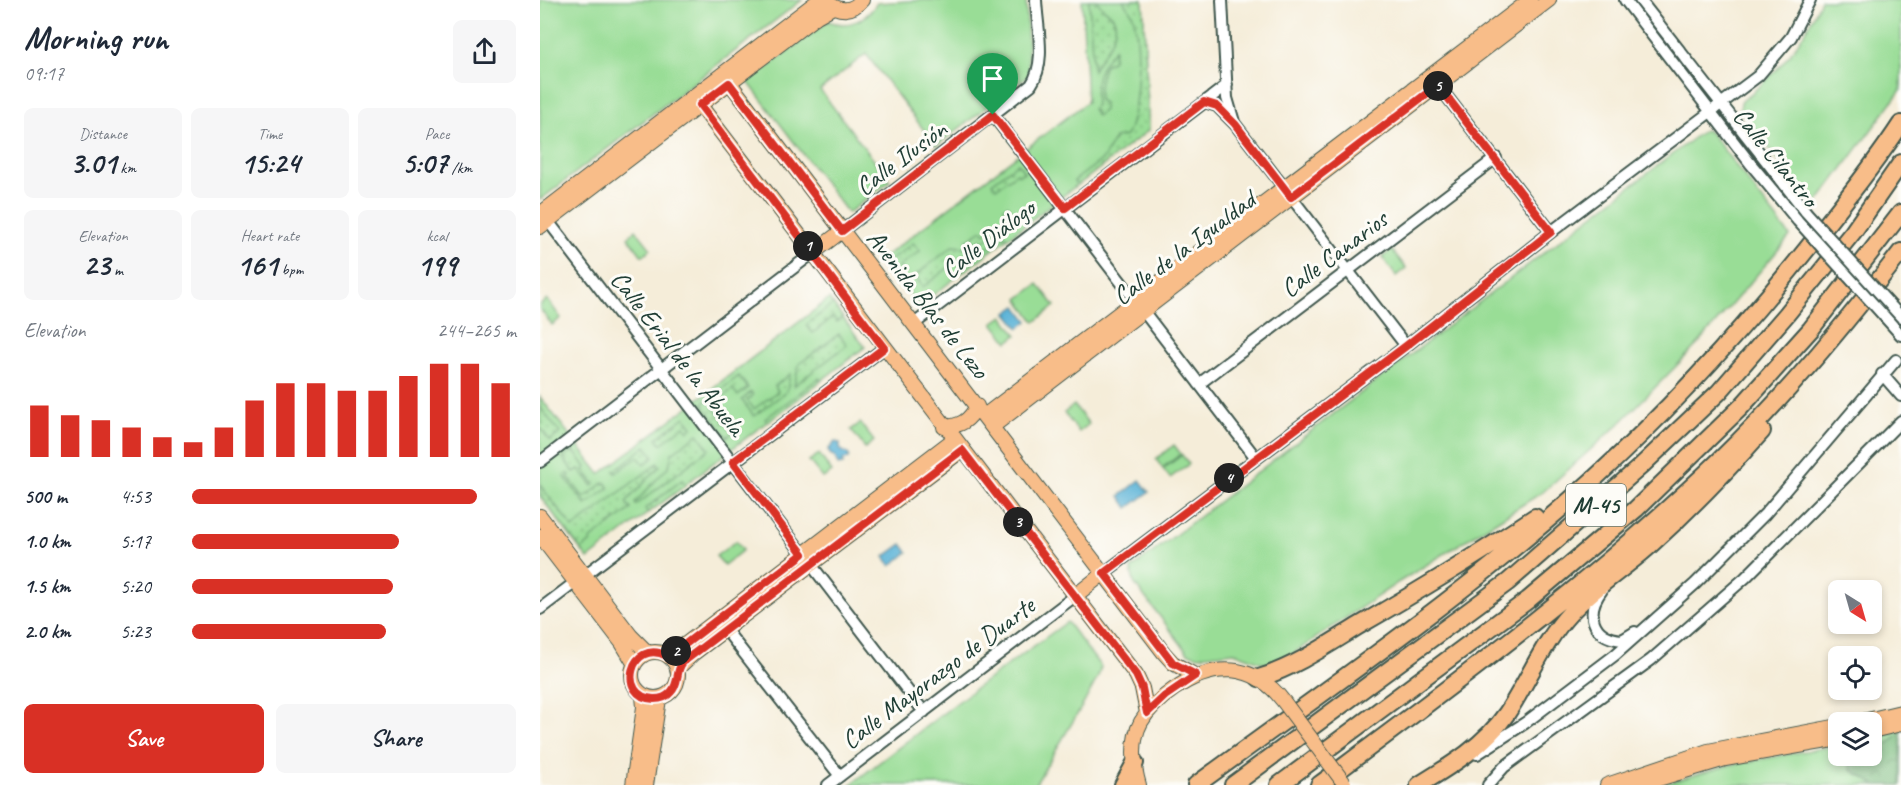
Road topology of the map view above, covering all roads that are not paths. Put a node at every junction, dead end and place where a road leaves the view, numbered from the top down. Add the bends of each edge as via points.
1 (819, 0) edge
2 (862, 0) edge
3 (1036, 0) edge
4 (1222, 0) edge
5 (1530, 0) edge
6 (1549, 0) edge
7 (1625, 0) edge
8 (1640, 0) edge
9 (1810, 0) edge
10 (830, 4) edge
11 (726, 78) junction
12 (1227, 85) junction
13 (1438, 85) junction
14 (697, 101) junction
15 (1204, 102) junction
16 (1715, 108) junction
17 (993, 115) junction
18 (1235, 124) junction
19 (1899, 125) edge
20 (1496, 158) junction
21 (1901, 164) edge
22 (1288, 192) junction
23 (1065, 208) junction
24 (1901, 213) edge
25 (543, 220) edge
26 (842, 231) junction
27 (1551, 232) junction
28 (1901, 252) edge
29 (813, 253) junction
30 (1349, 271) junction
31 (1139, 306) junction
32 (1901, 317) edge
33 (914, 324) junction
34 (1901, 335) edge
35 (1406, 346) junction
36 (884, 348) junction
37 (1817, 355) junction
38 (1896, 360) dead end
39 (662, 369) junction
40 (1882, 374) junction
41 (1199, 384) junction
42 (1901, 396) edge
43 (984, 416) junction
44 (1901, 421) edge
45 (944, 426) junction
46 (1642, 432) junction
47 (958, 444) junction
48 (1256, 458) junction
49 (540, 462) edge
50 (733, 462) junction
51 (540, 516) edge
52 (540, 536) edge
53 (807, 559) junction
54 (1620, 570) junction
55 (1104, 573) junction
56 (580, 578) junction
57 (1075, 596) junction
58 (540, 609) edge
59 (1667, 609) junction
60 (725, 629) junction
61 (648, 653) junction
62 (667, 656) junction
63 (634, 663) junction
64 (677, 669) junction
65 (1196, 675) junction
66 (1259, 678) junction
67 (643, 696) junction
68 (659, 699) junction
69 (924, 712) junction
70 (1901, 712) edge
71 (1147, 713) junction
72 (1882, 717) edge
73 (1901, 724) edge
74 (1828, 728) edge
75 (1882, 729) edge
76 (1828, 740) edge
77 (1135, 763) junction
78 (1440, 773) junction
79 (840, 776) junction
80 (1345, 784) edge
81 (633, 785) edge
82 (646, 785) edge
83 (828, 785) edge
84 (1123, 785) edge
85 (1139, 785) edge
86 (1196, 785) edge
87 (1233, 785) edge
88 (1279, 785) edge
89 (1319, 785) edge
90 (1419, 785) edge
91 (1488, 785) edge
92 (1607, 785) edge
93 (1638, 785) edge

1 - 11 main road
2 - 10 main road via 848,9
3 - 17 street, Calle Ilusión via 1040,62 1036,78
4 - 12 street
5 - 22 main road, Calle de la Igualdad
6 - 13 main road, Calle de la Igualdad
7 - 16 street, Calle Cilantro
8 - 16 street, Calle Cilantro
9 - 16 street via 1791,37 1758,76
10 - 11 main road
11 - 14 main road
11 - 26 main road, Avenida Blas de Lezo
12 - 15 street, Calle Diálogo
12 - 18 street
13 - 20 street
13 - 22 main road, Calle de la Igualdad
14 - 25 main road
14 - 29 main road
15 - 18 street via 1217,106
15 - 23 street, Calle Diálogo
16 - 27 street
16 - 32 street, Calle Cilantro, bridge
16 - 34 street, Calle Cilantro, bridge via 1750,163
17 - 23 street
17 - 26 street, Calle Ilusión
18 - 22 street
19 - 46 highway via 1790,272
20 - 27 street
20 - 30 street, Calle Canarios
21 - 87 highway, M-45 via 1853,232 1786,315 1719,392 1640,467 1508,582
22 - 30 street
22 - 31 main road, Calle de la Igualdad
23 - 31 street
23 - 33 street, Calle Diálogo
24 - 88 highway, M-45 via 1811,329 1741,407 1636,509 1528,600
25 - 39 street, Calle Erial de la Abuela
26 - 29 main road, Avenida Blas de Lezo
26 - 33 main road, Avenida Blas de Lezo
27 - 35 street
28 - 37 highway
29 - 36 main road
29 - 39 street
30 - 35 street
30 - 41 street, Calle Canarios
31 - 41 street
31 - 43 main road, Calle de la Igualdad
33 - 43 main road, Avenida Blas de Lezo
35 - 48 street
36 - 45 main road
36 - 50 street
37 - 54 highway via 1795,389 1733,465
37 - 89 highway via 1720,459 1583,583
38 - 40 street
39 - 49 street
39 - 50 street, Calle Erial de la Abuela
40 - 42 street
40 - 59 street via 1765,514
41 - 48 street
43 - 45 main road, Avenida Blas de Lezo via 972,415 957,426
43 - 55 main road, Avenida Blas de Lezo
44 - 91 street via 1745,578 1651,660 1504,767
45 - 47 main road
46 - 66 highway via 1542,513 1485,550 1280,672
46 - 86 highway via 1594,479 1510,550
47 - 53 main road
47 - 57 main road
48 - 55 street
50 - 53 street, Calle Erial de la Abuela
50 - 56 street
51 - 56 main road
52 - 56 main road
53 - 60 main road
53 - 62 main road
53 - 69 street, Calle Erial de la Abuela
54 - 59 street via 1592,605 1591,614 1599,631 1622,640
54 - 78 highway via 1557,628 1492,732
55 - 57 main road
55 - 65 main road, Avenida Blas de Lezo via 1173,663
56 - 58 street
56 - 61 main road
56 - 63 main road
57 - 69 street, Calle Mayorazgo de Duarte
57 - 71 main road via 1136,675
59 - 78 street via 1567,692 1490,746
60 - 64 main road
60 - 79 street
61 - 62 main road
61 - 63 main road
62 - 64 main road
63 - 67 main road via 631,679
64 - 68 main road via 678,680 673,690
65 - 66 main road via 1222,670
65 - 71 main road
66 - 80 main road, bridge via 1276,692
67 - 68 main road
67 - 81 main road
68 - 82 main road
69 - 79 street, Calle Mayorazgo de Duarte
70 - 72 main road
71 - 77 main road via 1137,734
73 - 75 main road
74 - 92 main road via 1708,751
76 - 93 main road via 1725,759
77 - 84 highway
77 - 85 main road
78 - 90 highway
79 - 83 street, Calle Mayorazgo de Duarte

